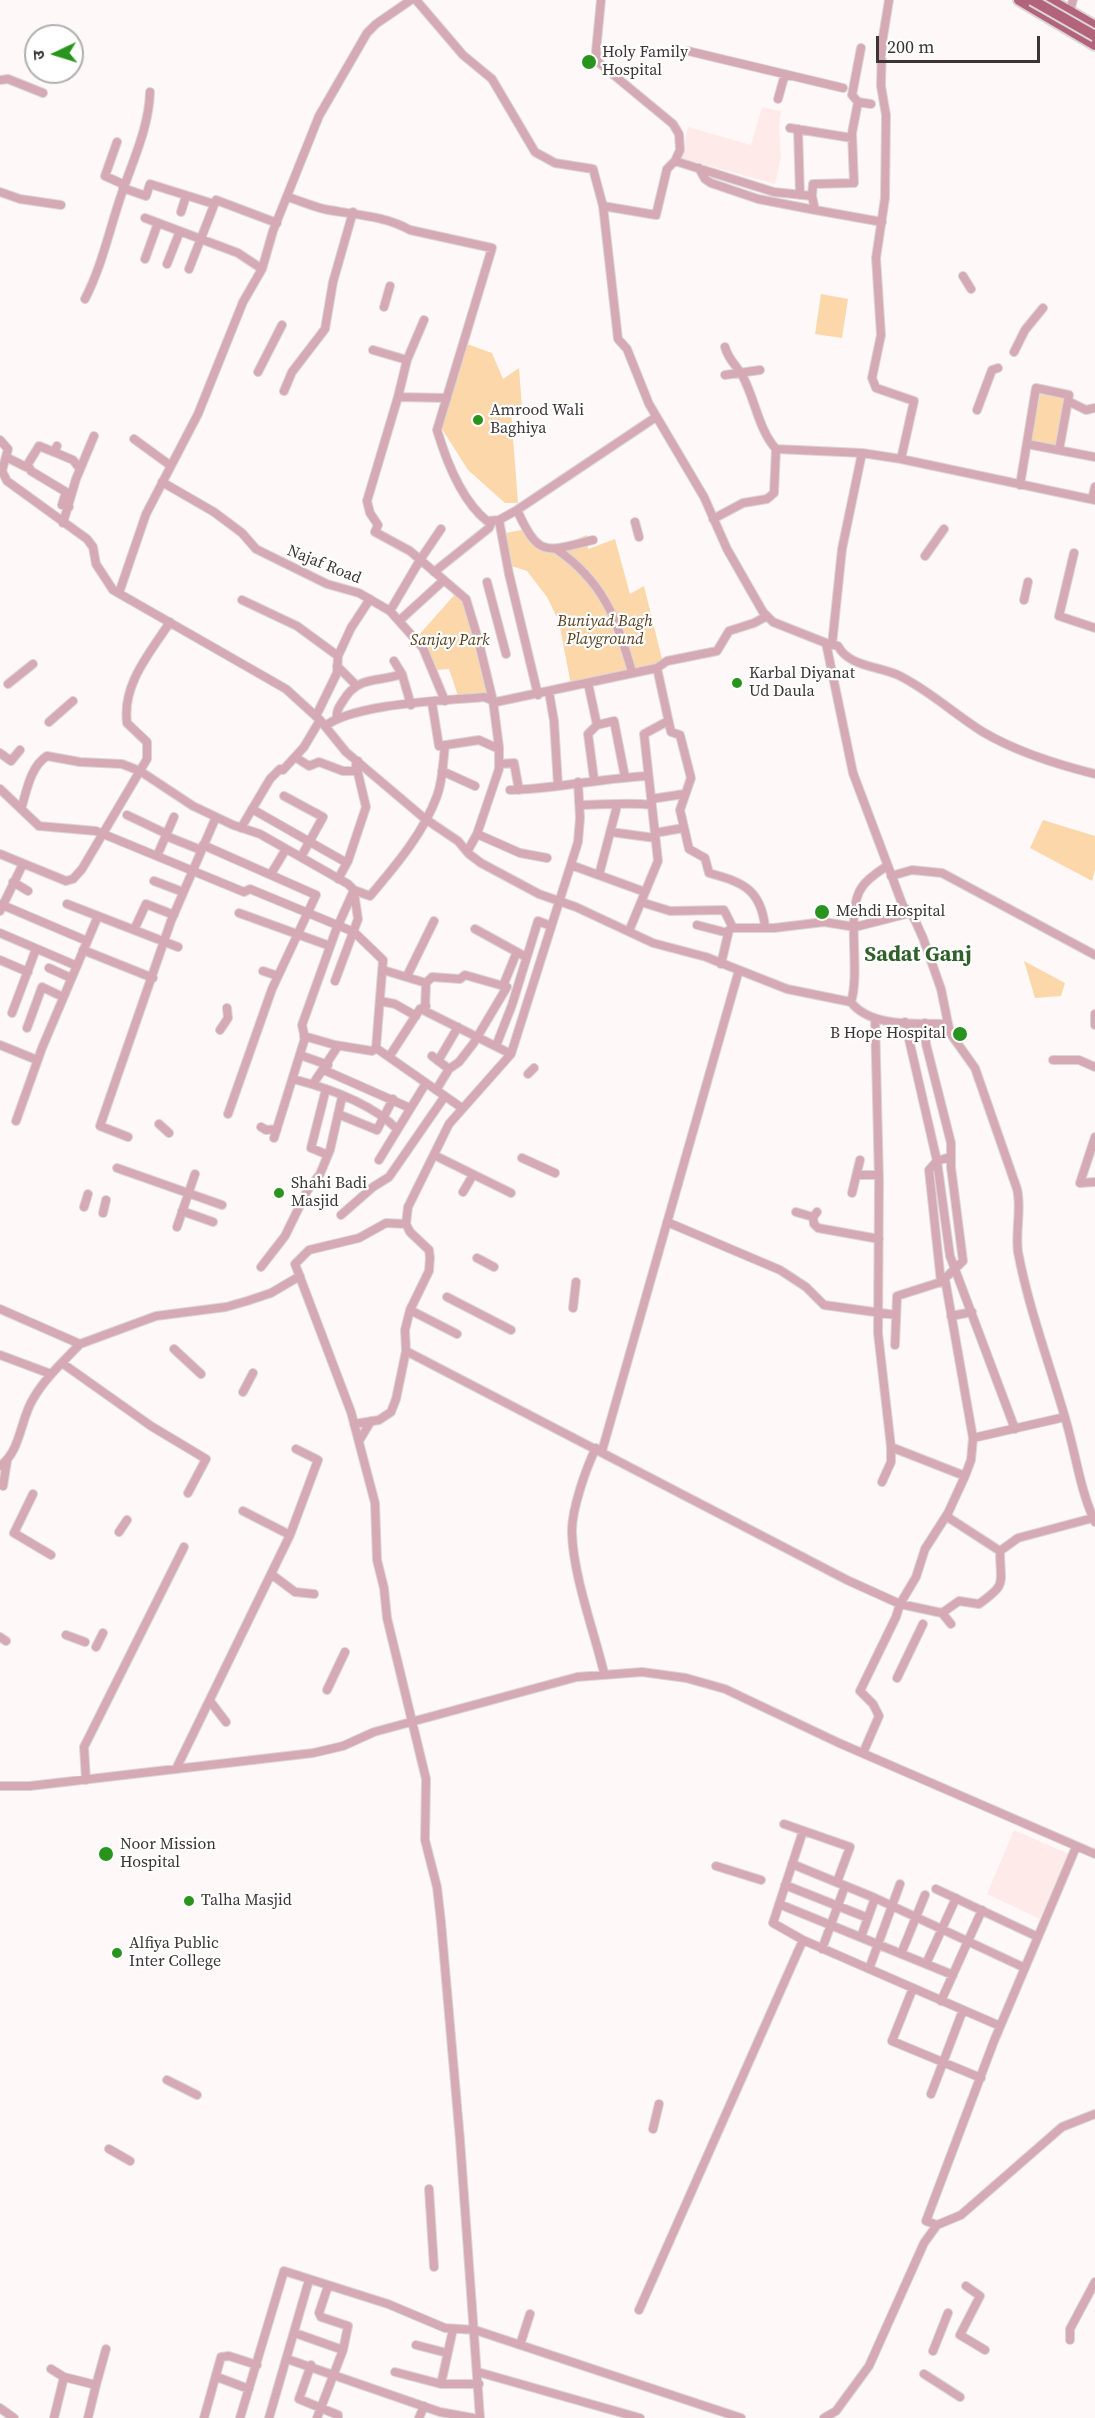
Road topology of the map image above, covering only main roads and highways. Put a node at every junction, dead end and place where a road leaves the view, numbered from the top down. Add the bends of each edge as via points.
1 (1019, 0) edge
2 (1032, 0) edge
3 (1050, 0) edge
4 (1072, 6) edge
5 (1095, 26) edge
6 (1095, 36) edge
7 (1095, 45) edge

1 - 7 main road
2 - 6 main road, bridge
3 - 4 main road
4 - 5 main road

